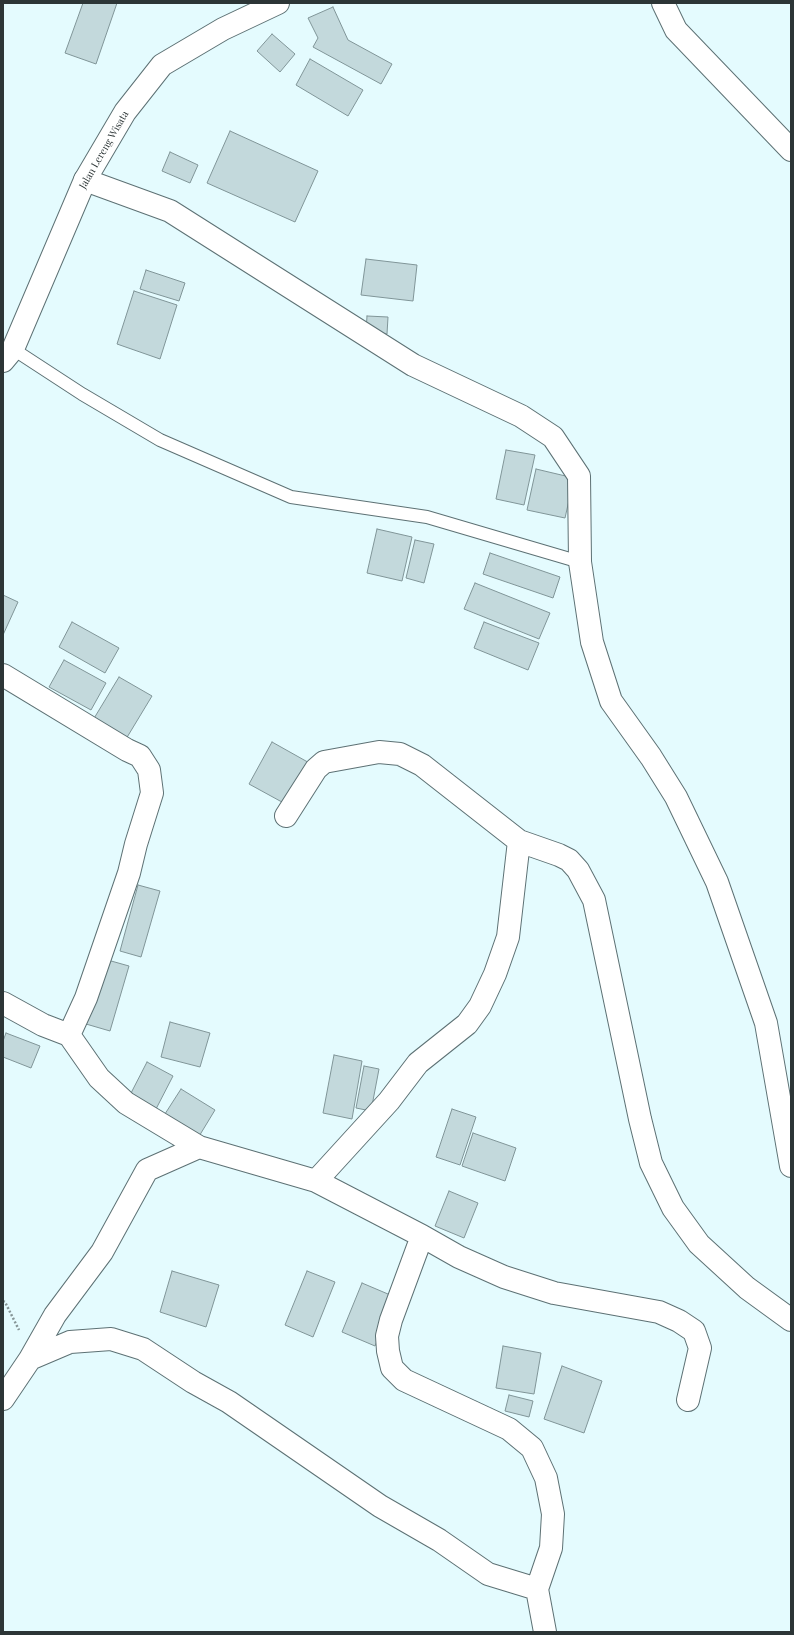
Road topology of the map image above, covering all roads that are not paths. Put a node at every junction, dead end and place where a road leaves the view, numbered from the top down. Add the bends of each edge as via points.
1 (278, 3) edge
2 (664, 3) edge
3 (791, 150) edge
4 (85, 180) junction
5 (8, 355) edge
6 (580, 562) junction
7 (3, 675) edge
8 (286, 816) dead end
9 (519, 840) junction
10 (3, 1003) edge
11 (68, 1035) junction
12 (198, 1147) junction
13 (791, 1166) edge
14 (316, 1181) junction
15 (422, 1236) junction
16 (791, 1320) edge
17 (30, 1359) junction
18 (3, 1399) edge
19 (688, 1400) dead end
20 (537, 1589) junction
21 (546, 1632) edge

1 - 4 street, Jalan Lereng Wisata via 223,28 162,65 125,112
2 - 3 street via 676,30
4 - 5 street, Jalan Lereng Wisata
4 - 6 street via 170,211 413,366 521,416 553,437 579,476
5 - 6 lane via 82,394 160,440 291,497 427,517
6 - 13 street via 592,642 610,701 651,757 676,797 717,882 766,1023
7 - 11 street via 140,756 149,770 152,793 129,873 86,998
8 - 9 street via 316,769 324,762 379,752 400,754 422,765
9 - 14 street via 508,937 480,1006 467,1024 418,1063 389,1101
9 - 16 street via 569,860 578,870 594,900 647,1148 651,1163 673,1208 699,1244 747,1288
10 - 11 street via 43,1025
11 - 12 street via 99,1078 126,1103
12 - 14 street
12 - 17 street via 147,1170 102,1252 55,1315
14 - 15 street
15 - 19 street via 459,1257 504,1277 554,1292 659,1312 679,1321 694,1331 700,1348
15 - 20 street via 391,1320 388,1350 392,1368 404,1380 509,1429 532,1448 546,1478 552,1514 551,1548
17 - 18 street
17 - 20 street via 70,1342 112,1339 143,1349 229,1402 373,1502 439,1540 488,1574
20 - 21 street

